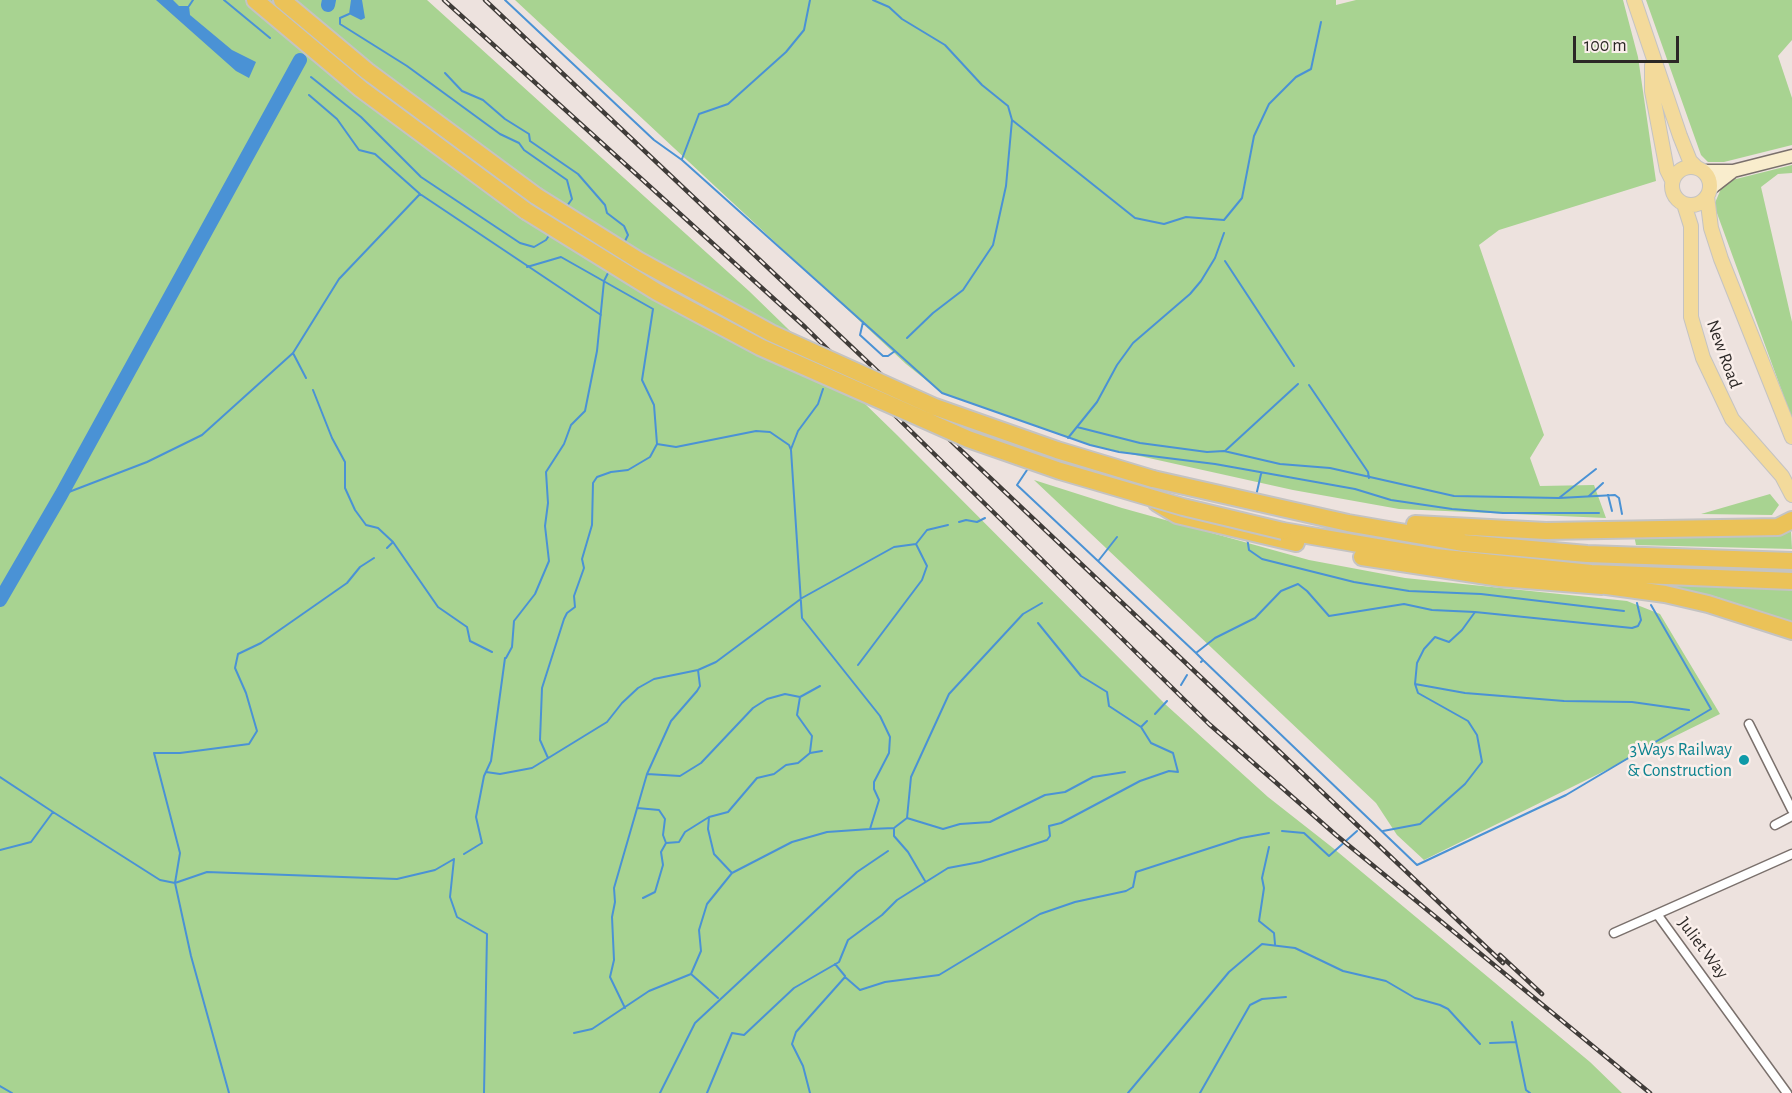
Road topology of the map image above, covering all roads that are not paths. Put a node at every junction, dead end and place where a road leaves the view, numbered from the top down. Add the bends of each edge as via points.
1 (255, 0) edge
2 (282, 0) edge
3 (1634, 0) edge
4 (1651, 54) junction
5 (1792, 156) edge
6 (1700, 169) junction
7 (1733, 171) junction
8 (1672, 180) junction
9 (1709, 192) junction
10 (1684, 204) junction
11 (1792, 437) edge
12 (1792, 495) edge
13 (1792, 520) edge
14 (1348, 523) junction
15 (1281, 535) junction
16 (1435, 557) junction
17 (1792, 561) edge
18 (1792, 581) edge
19 (1602, 586) junction
20 (1792, 631) edge
21 (1749, 724) dead end
22 (1792, 810) edge
23 (1792, 816) edge
24 (1775, 825) dead end
25 (1792, 854) edge
26 (1657, 914) junction
27 (1614, 933) dead end
28 (1787, 1093) edge

1 - 15 highway, bridge via 361,89 526,211 657,292 760,347 968,439 1060,471
2 - 14 highway, bridge via 376,78 536,196 638,260 762,328 935,407 1057,450 1153,479
3 - 4 main road
4 - 6 main road via 1690,161
4 - 8 main road via 1652,91
5 - 7 main road
6 - 7 main road
6 - 8 main road via 1679,170
6 - 9 main road
7 - 9 main road
8 - 10 main road via 1672,193
9 - 10 main road via 1697,204
9 - 11 main road, New Road via 1711,228 1721,259
10 - 12 main road, New Road via 1692,234 1691,317 1703,358 1732,419 1782,476
13 - 14 highway via 1778,527 1546,531
14 - 17 highway via 1464,543 1587,554
15 - 16 highway
15 - 19 highway via 1338,552 1465,573
16 - 18 highway via 1591,573
16 - 19 highway
19 - 20 highway via 1708,604
21 - 22 street
23 - 24 street
25 - 26 street, Juliet Way
26 - 27 street
26 - 28 street, Juliet Way

